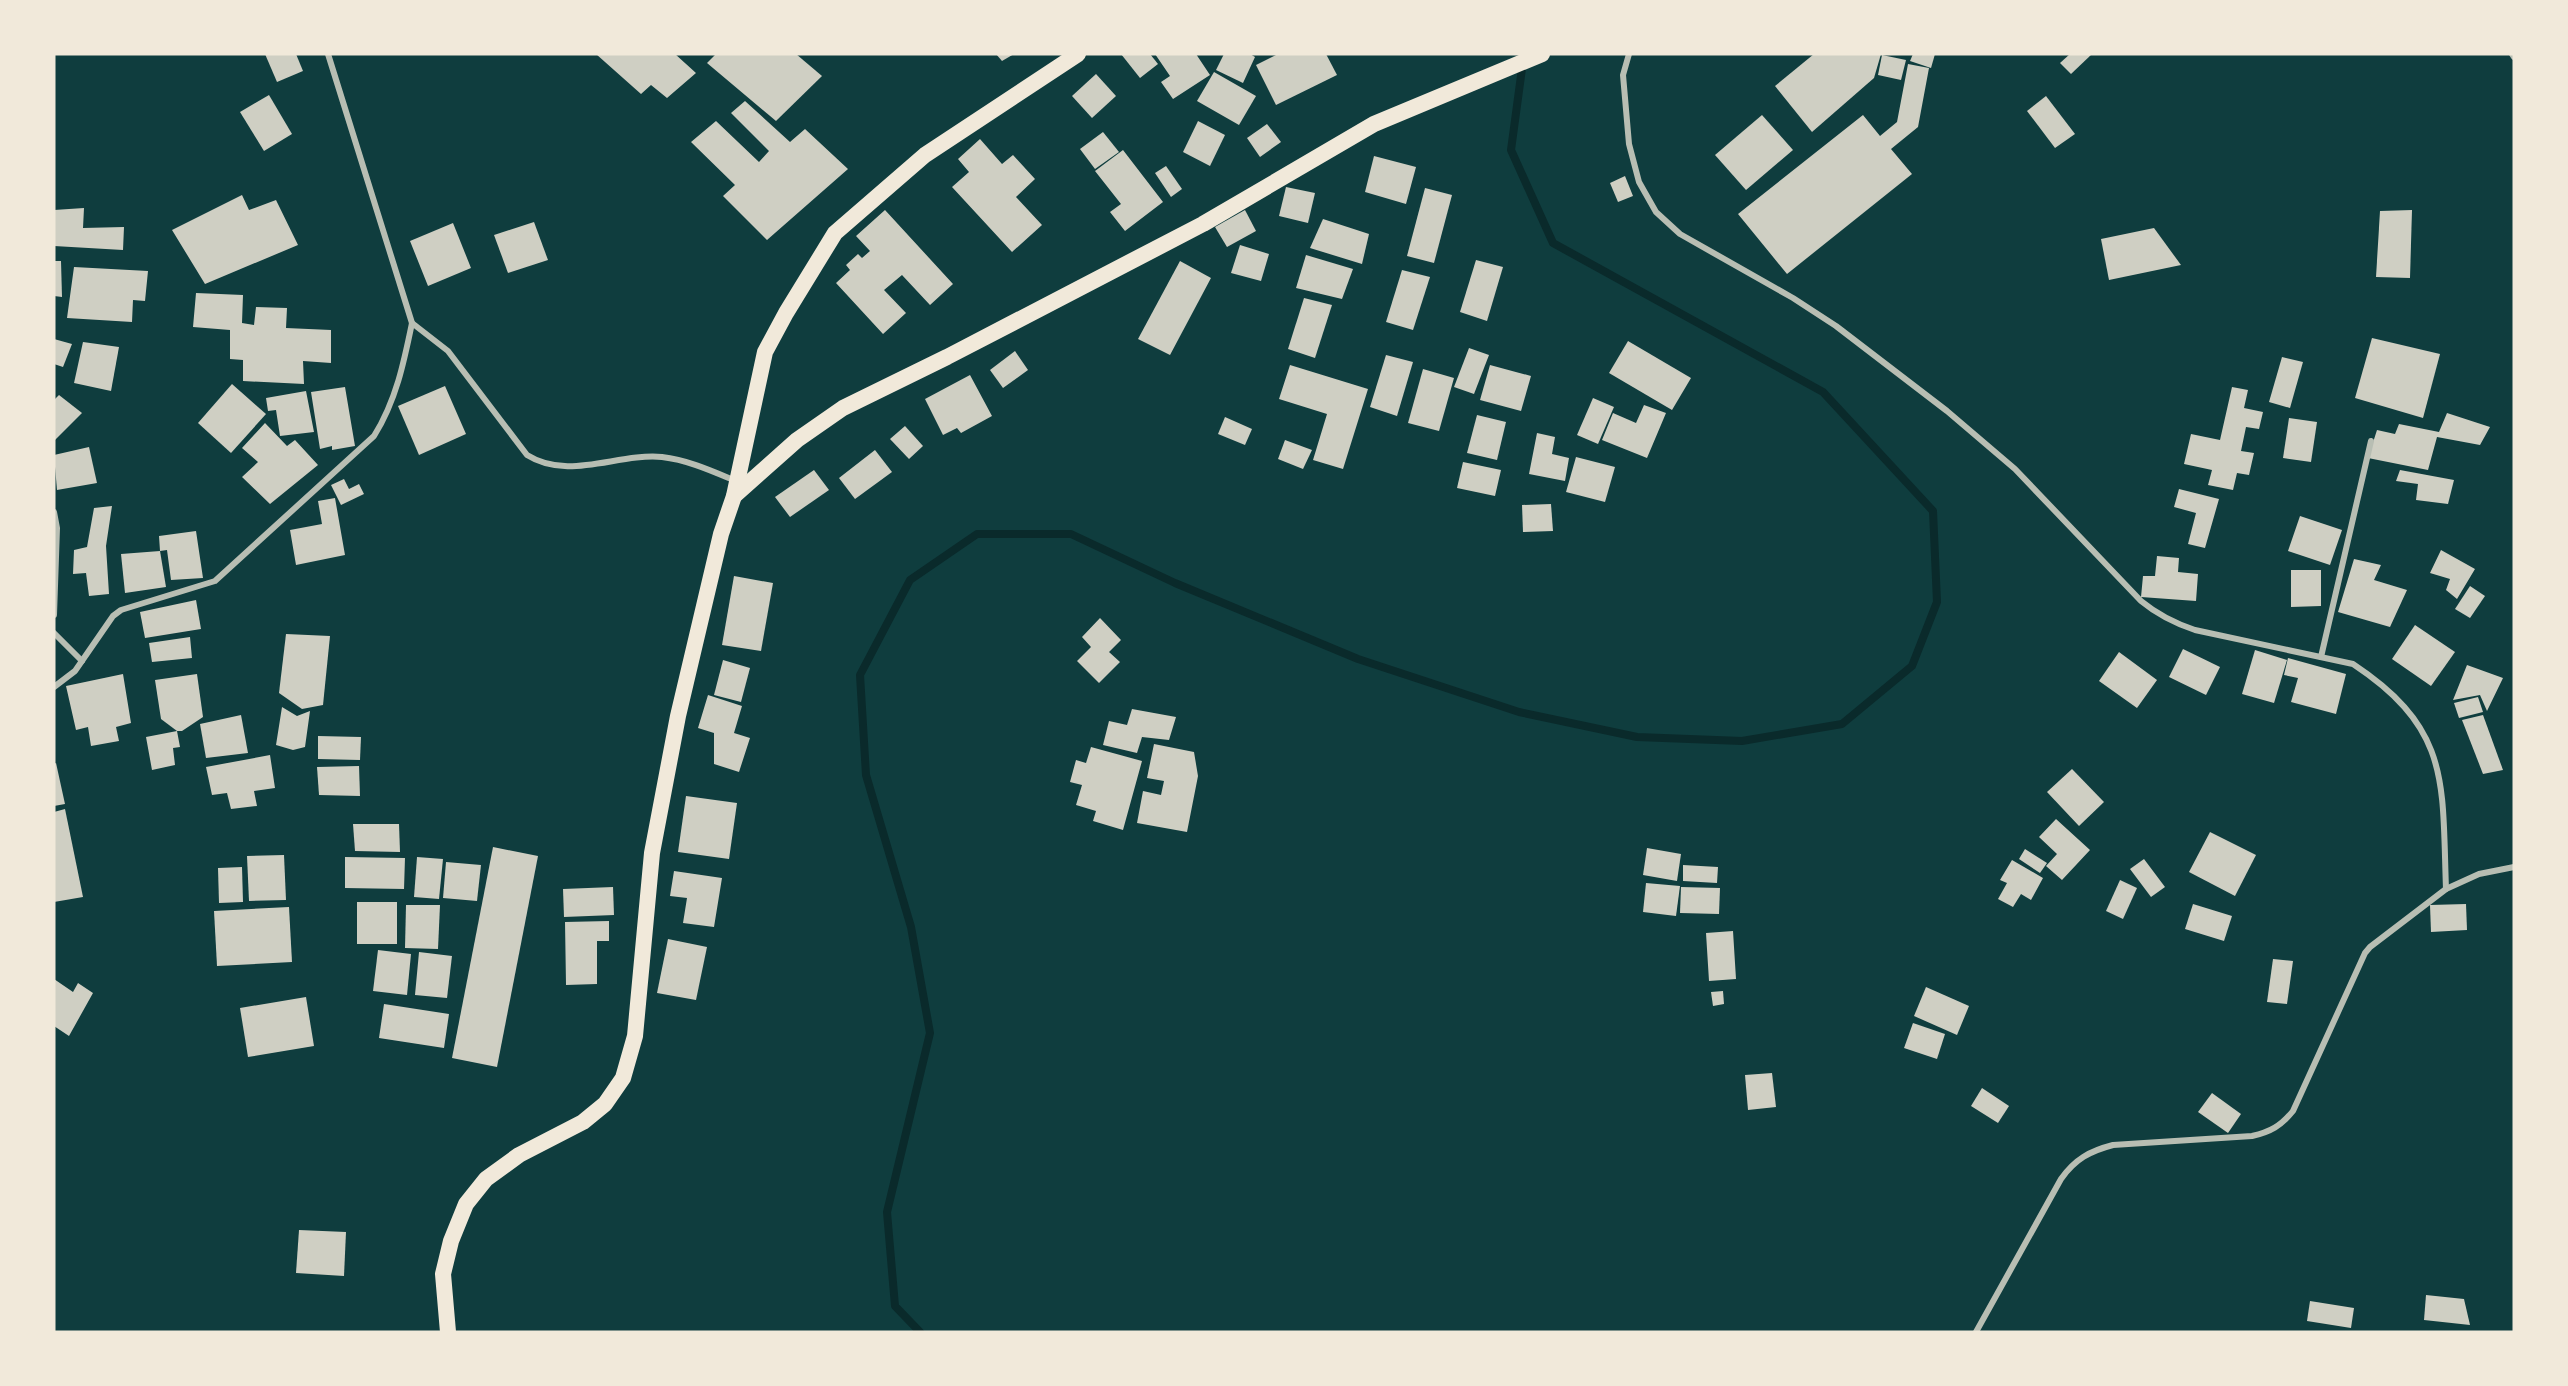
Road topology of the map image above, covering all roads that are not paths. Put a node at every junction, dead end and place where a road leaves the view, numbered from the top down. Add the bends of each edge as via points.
1 (328, 54) edge
2 (1078, 54) edge
3 (1542, 54) edge
4 (1629, 54) edge
5 (412, 323) junction
6 (2371, 441) dead end
7 (736, 489) junction
8 (54, 512) edge
9 (54, 615) edge
10 (54, 633) edge
11 (2321, 657) junction
12 (82, 661) junction
13 (54, 687) edge
14 (2514, 867) edge
15 (2446, 889) junction
16 (448, 1332) edge
17 (1976, 1332) edge

1 - 5 street
2 - 7 highway via 925,156 835,233 765,352
3 - 7 highway via 1374,124 1203,224 843,408
4 - 11 street via 1623,75 1629,144 1639,182 1656,212 1680,234 1793,298 1893,368 2015,469 2156,613 2194,630
5 - 7 street via 448,351 527,455 540,464 577,466 662,457 684,461
5 - 12 street via 403,368 387,415 374,436 222,576 208,585 121,610
6 - 11 street
7 - 16 highway via 693,648 652,853 635,1036 623,1078 605,1104 583,1122 519,1155 486,1179 466,1204 443,1274
8 - 9 street
10 - 12 street
11 - 15 street via 2352,664 2375,679 2417,719 2434,753 2442,795
12 - 13 street via 75,672
14 - 15 street via 2479,874
15 - 17 street via 2365,953 2283,1124 2252,1136 2113,1145 2081,1157 2061,1179

